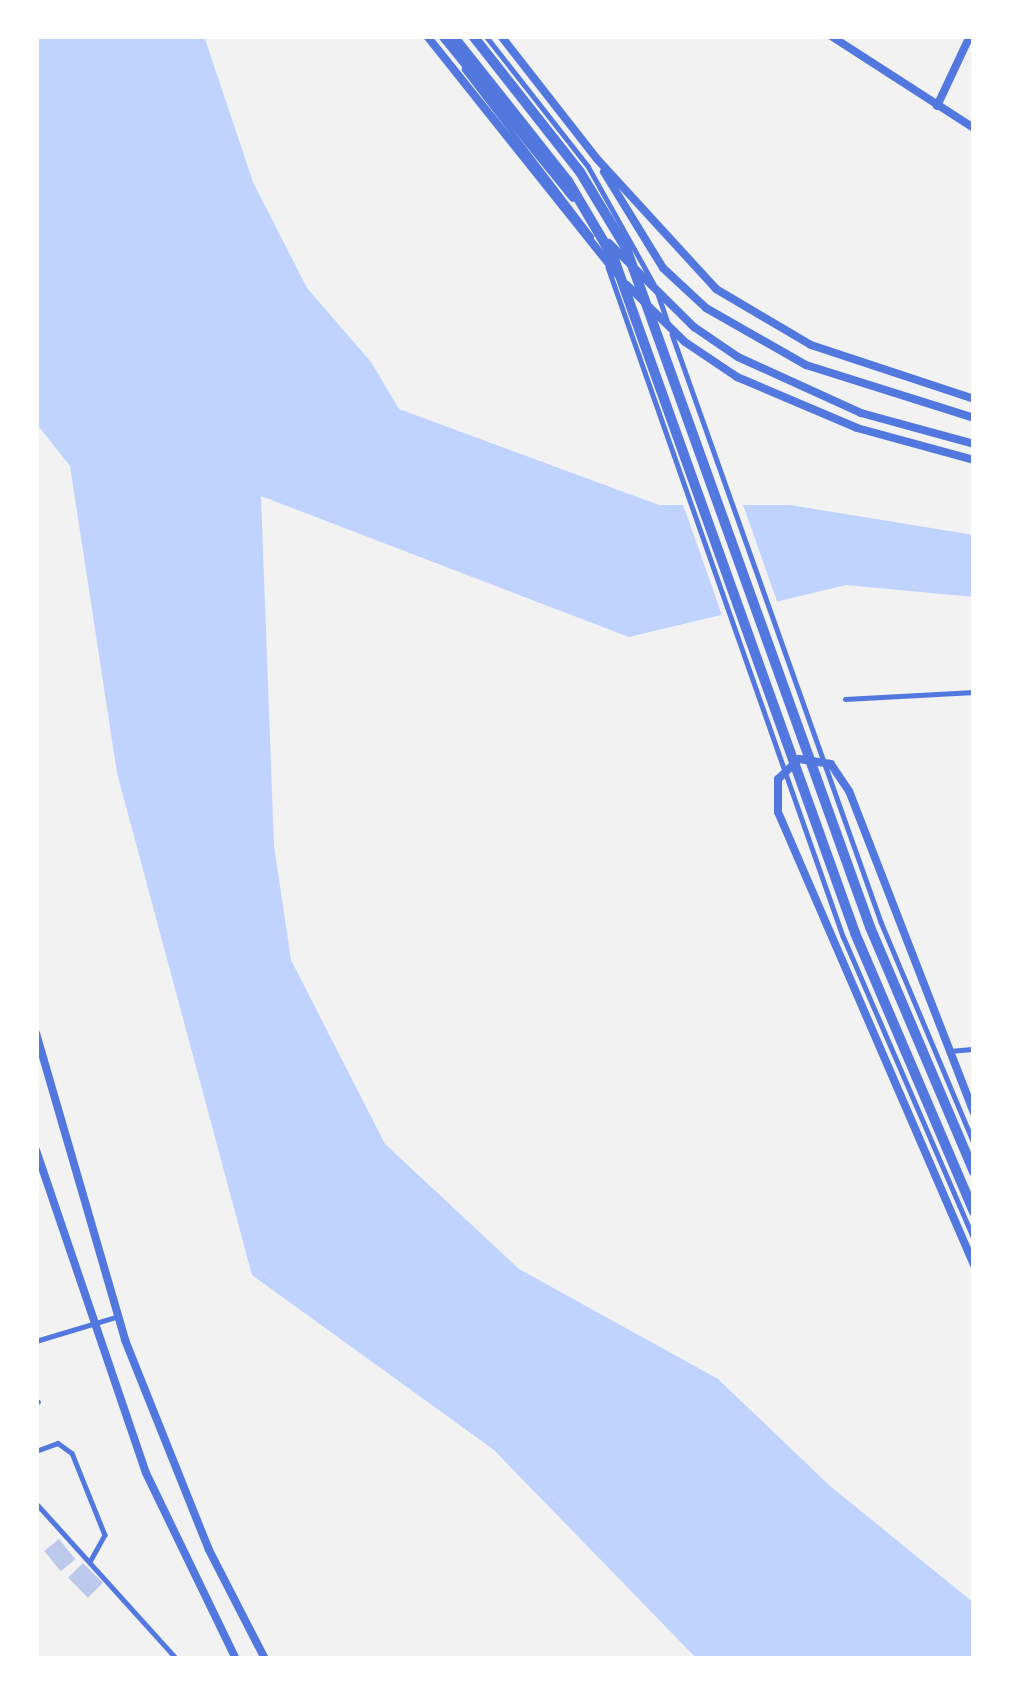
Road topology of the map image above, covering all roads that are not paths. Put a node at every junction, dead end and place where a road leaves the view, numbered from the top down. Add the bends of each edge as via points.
1 (427, 36) edge
2 (440, 36) edge
3 (453, 36) edge
4 (473, 36) edge
5 (486, 36) edge
6 (502, 36) edge
7 (830, 36) edge
8 (970, 36) edge
9 (937, 106) junction
10 (974, 128) edge
11 (598, 160) junction
12 (974, 399) edge
13 (974, 418) edge
14 (974, 443) edge
15 (974, 460) edge
16 (974, 692) edge
17 (845, 699) dead end
18 (876, 925) junction
19 (849, 934) junction
20 (36, 1033) edge
21 (974, 1049) edge
22 (950, 1051) junction
23 (974, 1113) edge
24 (974, 1143) edge
25 (36, 1150) edge
26 (974, 1172) edge
27 (974, 1212) edge
28 (974, 1238) edge
29 (974, 1265) edge
30 (116, 1317) junction
31 (91, 1324) junction
32 (36, 1341) edge
33 (36, 1450) edge
34 (36, 1504) edge
35 (91, 1560) junction
36 (177, 1659) edge
37 (236, 1659) edge
38 (265, 1659) edge

1 - 15 street via 601,256 685,342 790,403
2 - 14 street via 612,247 694,327 797,388
2 - 19 lane via 606,262
3 - 19 street via 568,182 614,260
4 - 18 street via 580,172 633,263
5 - 18 lane via 588,166 638,247
6 - 11 street
7 - 9 street
8 - 9 street
9 - 10 street
11 - 12 street via 703,276 761,320 876,372
11 - 13 street via 663,268 706,308 806,365
16 - 17 lane
18 - 24 lane
18 - 26 street
19 - 27 street
19 - 28 lane
20 - 30 street
21 - 22 lane
22 - 23 street
22 - 29 street via 849,791 831,764 799,758 778,779 778,812
25 - 31 street
30 - 31 lane
30 - 38 street via 170,1463
31 - 32 lane
31 - 37 street via 146,1473
33 - 35 lane via 58,1444 71,1453 105,1535
34 - 35 lane
35 - 36 lane

